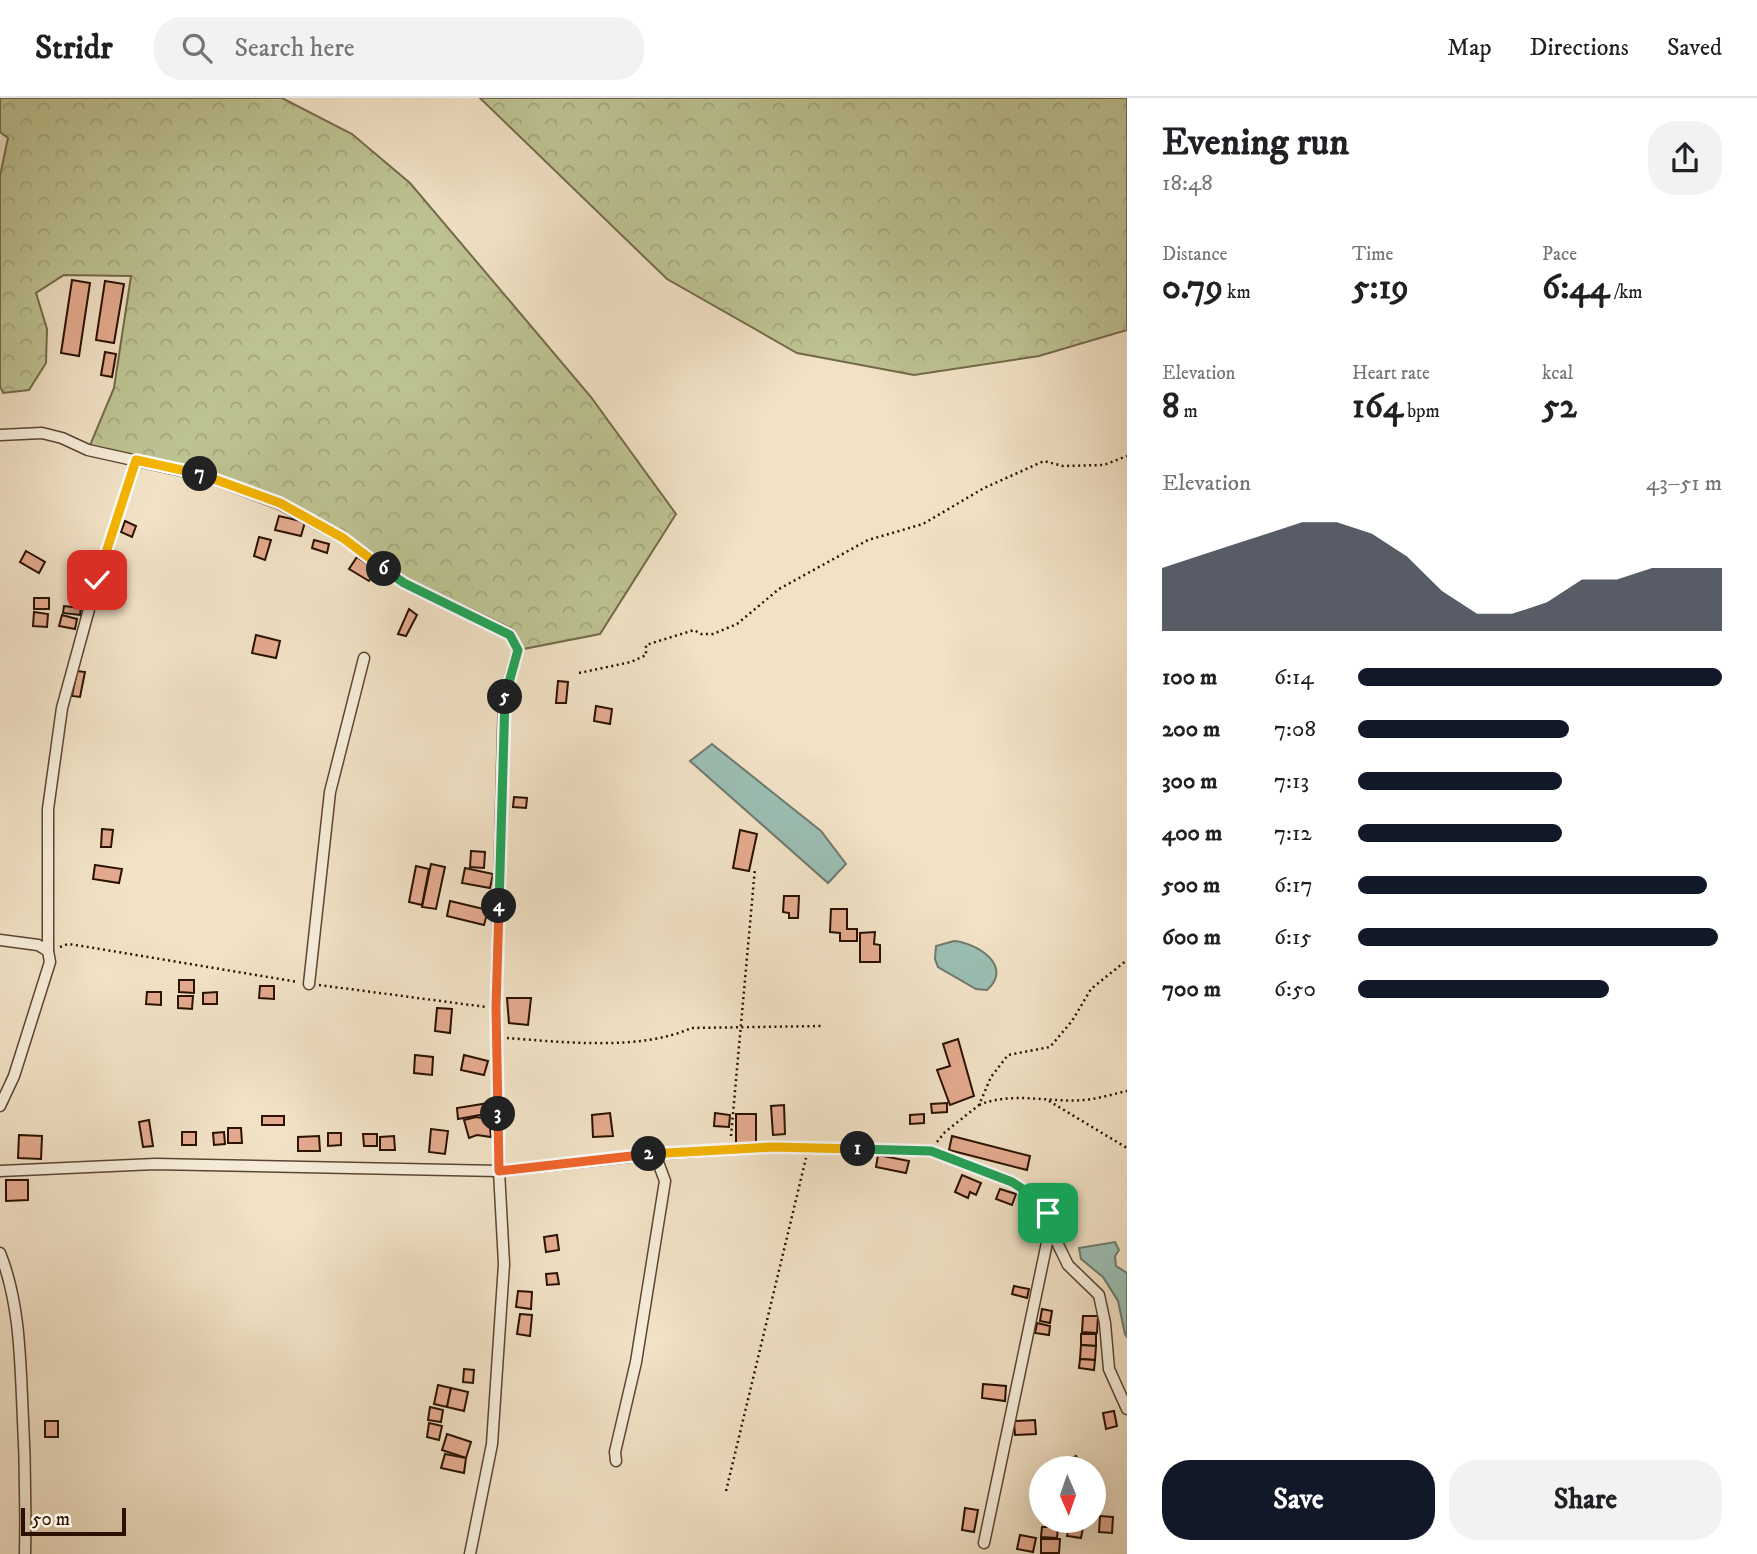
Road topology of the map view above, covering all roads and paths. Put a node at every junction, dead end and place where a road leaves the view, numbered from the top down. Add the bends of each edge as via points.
1 (0, 435) edge
2 (1127, 456) edge
3 (136, 460) junction
4 (364, 658) dead end
5 (579, 673) dead end
6 (755, 868) dead end
7 (0, 940) edge
8 (48, 951) junction
9 (1127, 960) edge
10 (309, 984) junction
11 (496, 1008) junction
12 (823, 1026) dead end
13 (742, 1028) junction
14 (496, 1037) junction
15 (1127, 1091) edge
16 (1048, 1100) junction
17 (979, 1105) junction
18 (0, 1106) edge
19 (807, 1148) junction
20 (1127, 1148) edge
21 (730, 1149) junction
22 (931, 1151) junction
23 (655, 1154) junction
24 (0, 1171) edge
25 (499, 1171) junction
26 (1048, 1225) junction
27 (0, 1253) edge
28 (1127, 1409) edge
29 (616, 1461) dead end
30 (726, 1491) dead end
31 (984, 1544) dead end
32 (25, 1554) edge
33 (470, 1554) edge

1 - 3 street via 42,433 88,450
2 - 5 path via 1104,465 1063,466 1044,461 984,488 923,524 868,540 779,589 737,624 713,634 694,630 667,638 646,645 646,655 631,662
3 - 8 street via 62,708 48,809
3 - 11 street via 205,476 280,503 343,538 404,583 510,635 518,650 504,698
4 - 10 street via 330,792
6 - 13 path
7 - 8 street via 38,945
8 - 10 path via 68,944
8 - 18 street via 50,962
9 - 17 path via 1091,989 1050,1047 1008,1055 991,1077
10 - 11 path
11 - 14 street
12 - 13 path
13 - 14 path via 691,1028 647,1040 578,1043
13 - 21 path
14 - 25 street
15 - 16 path via 1085,1100
16 - 17 path via 1017,1097
16 - 20 path
17 - 22 path via 944,1132
19 - 21 street
19 - 22 street
19 - 30 path
21 - 23 street
22 - 26 street via 1012,1182 1048,1213
23 - 25 street
23 - 29 street via 665,1181
24 - 25 street via 155,1164
25 - 33 street via 504,1264 492,1444
26 - 28 street via 1068,1265 1099,1295 1109,1369
26 - 31 street
27 - 32 street via 16,1313 26,1475

